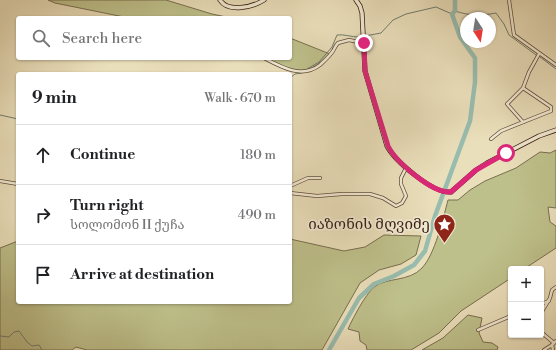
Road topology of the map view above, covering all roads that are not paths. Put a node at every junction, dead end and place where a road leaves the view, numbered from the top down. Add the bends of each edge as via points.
1 (220, 0) edge
2 (264, 0) edge
3 (356, 0) edge
4 (509, 0) edge
5 (364, 43) junction
6 (540, 54) junction
7 (267, 60) edge
8 (556, 66) edge
9 (523, 88) junction
10 (523, 122) junction
11 (556, 130) edge
12 (491, 139) dead end
13 (406, 168) junction
14 (320, 178) dead end
15 (0, 182) edge
16 (16, 184) edge
17 (292, 185) edge
18 (292, 193) edge
19 (556, 287) edge
20 (549, 300) junction
21 (544, 302) edge
22 (544, 308) edge
23 (508, 317) edge
24 (478, 330) dead end
25 (544, 335) edge
26 (554, 343) edge
27 (544, 350) edge
28 (553, 350) edge

1 - 2 main road via 234,8
3 - 5 main road via 363,20
4 - 6 street via 514,35
5 - 7 street via 349,40 338,43 333,52 310,71 276,66
5 - 13 main road via 365,71 388,146
6 - 8 street
6 - 9 street
9 - 10 street via 507,104
9 - 10 street via 552,110
10 - 12 street via 500,131
11 - 13 main road via 487,163 452,192 435,188
13 - 18 street via 401,184 406,196 402,203 396,206 370,194 317,196
14 - 17 street via 308,178
15 - 16 street
19 - 20 street via 552,290
20 - 21 street
20 - 22 street
23 - 24 street
25 - 26 street
26 - 27 street
26 - 28 street

